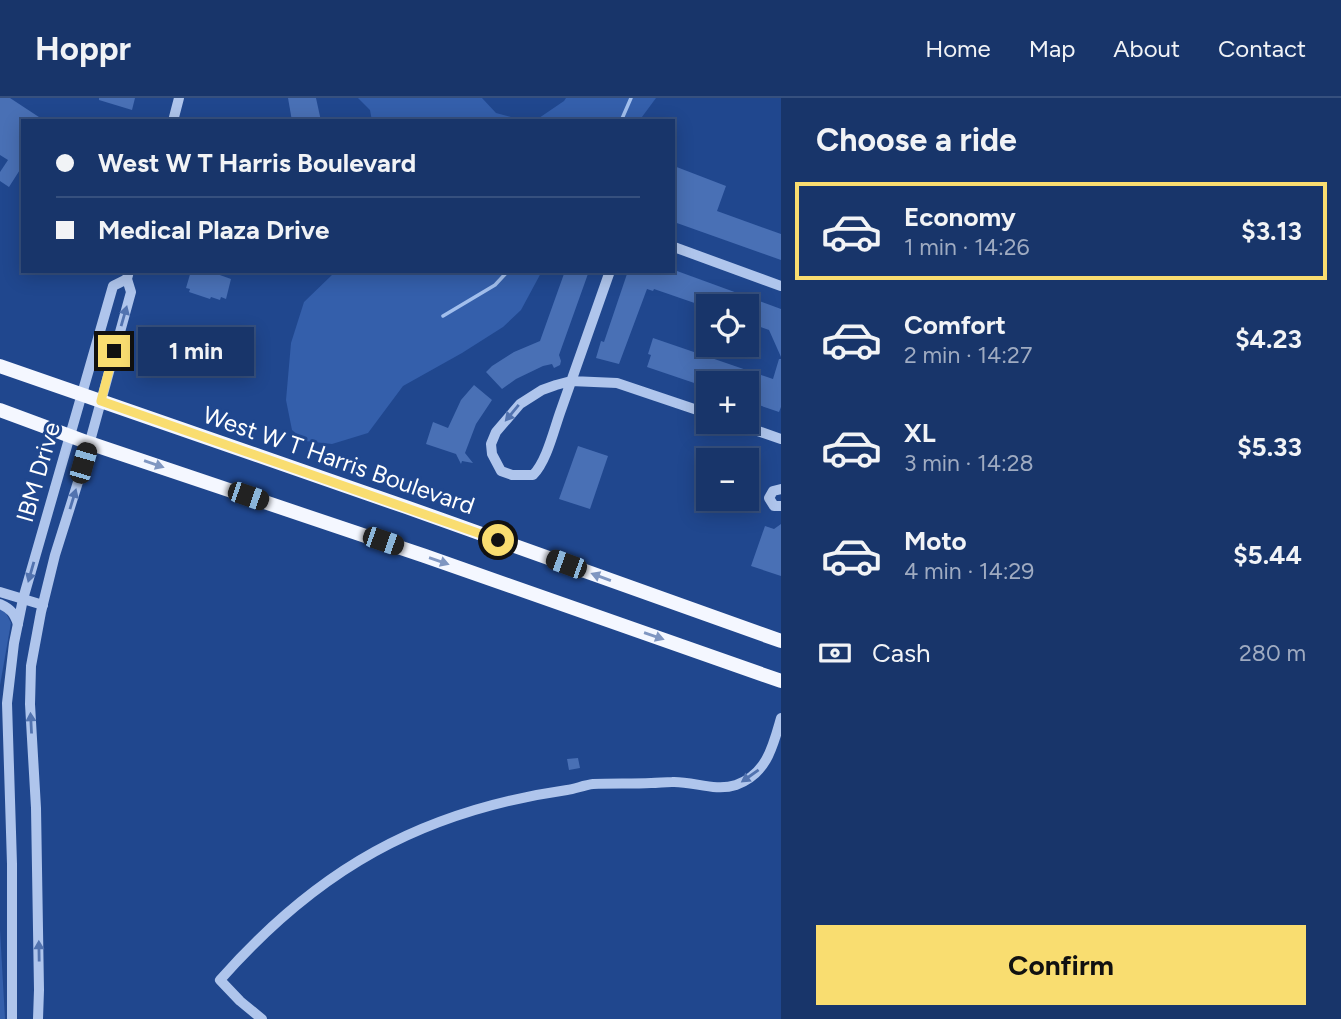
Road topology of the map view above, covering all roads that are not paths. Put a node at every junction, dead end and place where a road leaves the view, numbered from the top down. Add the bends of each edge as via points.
1 (179, 98) edge
2 (174, 119) edge
3 (675, 247) edge
4 (609, 273) edge
5 (128, 275) edge
6 (781, 286) edge
7 (0, 366) edge
8 (571, 381) junction
9 (81, 395) junction
10 (101, 401) junction
11 (0, 410) edge
12 (696, 410) edge
13 (759, 431) edge
14 (69, 435) junction
15 (781, 439) edge
16 (89, 443) junction
17 (781, 489) edge
18 (781, 506) edge
19 (0, 592) edge
20 (23, 599) junction
21 (0, 604) edge
22 (43, 605) junction
23 (18, 624) junction
24 (781, 640) edge
25 (781, 681) edge
26 (781, 718) edge
27 (12, 1019) edge
28 (38, 1019) edge
29 (262, 1019) edge

1 - 2 street
3 - 6 street
4 - 8 street
5 - 9 street, IBM Drive via 113,286
10 -> 5 street, IBM Drive via 131,292
7 - 9 main road, West W T Harris Boulevard
8 -> 8 street via 530,396 496,432 492,454 501,471 524,476 540,468
8 - 12 street via 617,383
9 - 10 main road, West W T Harris Boulevard
9 - 14 street, IBM Drive
10 - 16 street, IBM Drive
24 -> 10 main road, West W T Harris Boulevard
11 - 14 main road
13 - 15 street
14 - 16 main road
14 -> 20 street, IBM Drive
22 -> 16 street, IBM Drive
16 -> 25 main road
17 - 18 street via 769,498 774,506
19 - 20 street
20 - 22 street
20 - 23 street, IBM Drive
21 - 23 street via 14,613
28 -> 22 street, IBM Drive via 30,704 31,666
23 - 27 street, IBM Drive via 7,703
26 -> 29 street via 766,762 739,784 609,783 532,795 419,829 365,857 316,889 268,929 220,980

